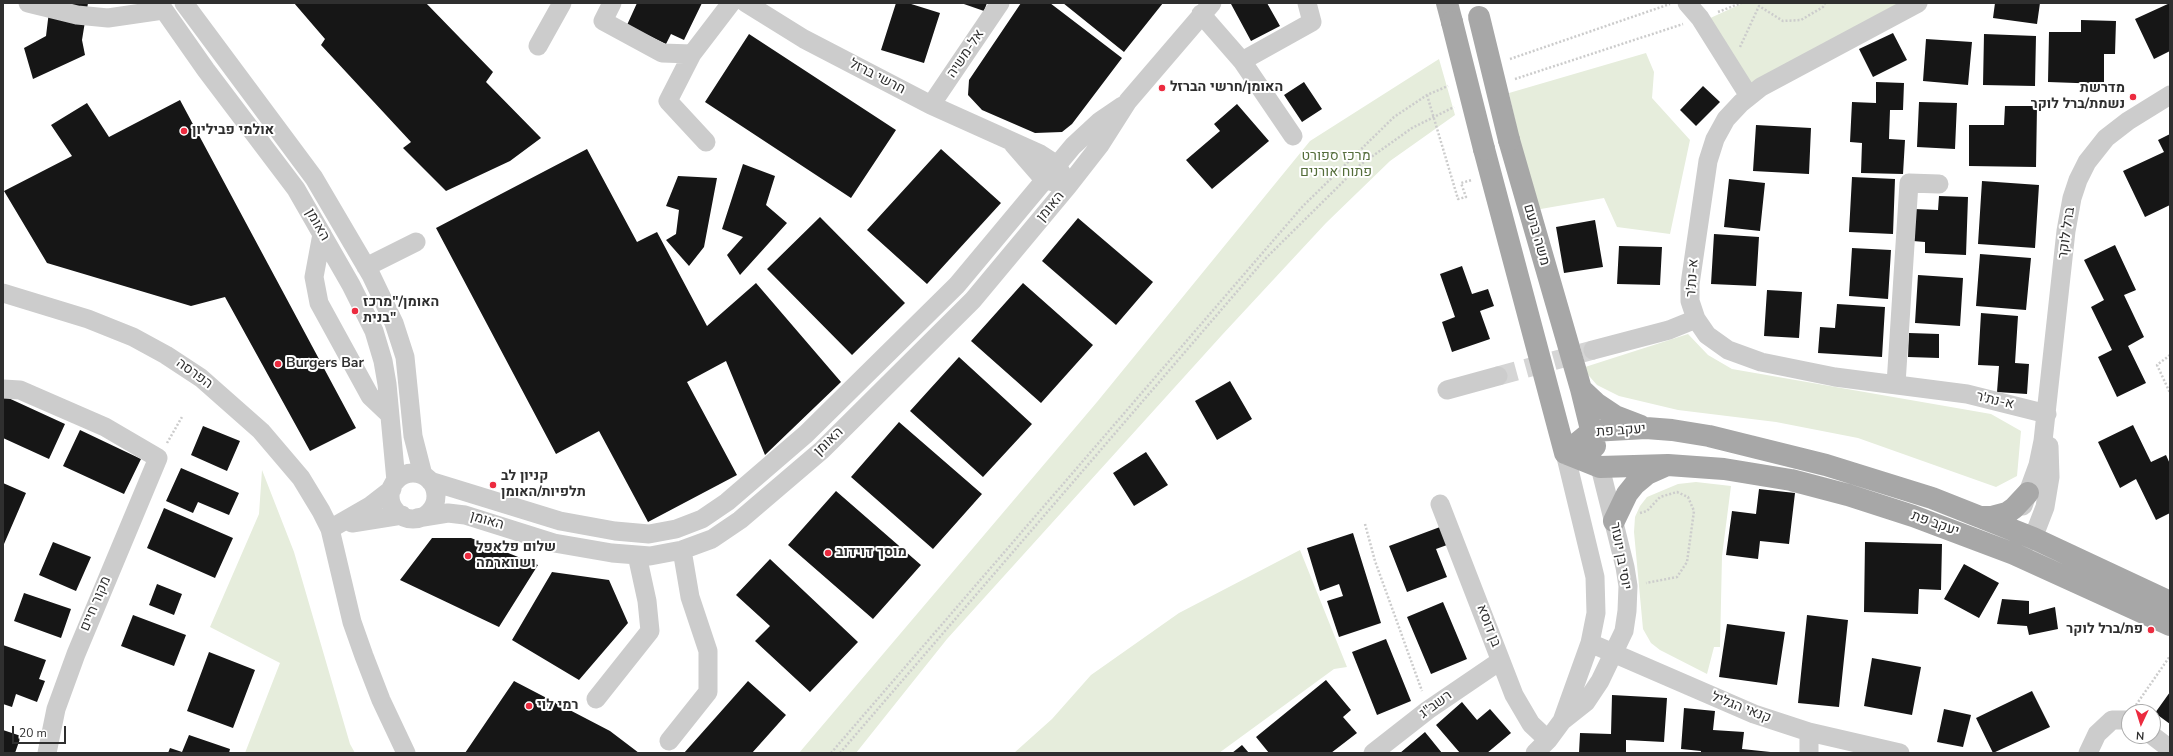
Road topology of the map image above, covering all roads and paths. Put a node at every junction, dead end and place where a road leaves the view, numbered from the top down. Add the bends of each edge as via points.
1 (28, 3) edge
2 (184, 3) edge
3 (562, 3) edge
4 (612, 3) edge
5 (731, 3) edge
6 (746, 3) edge
7 (1000, 3) edge
8 (1307, 3) edge
9 (1674, 3) edge
10 (1687, 3) edge
11 (1742, 3) edge
12 (1825, 3) edge
13 (1918, 3) edge
14 (161, 6) edge
15 (1207, 7) edge
16 (1478, 10) edge
17 (1450, 13) edge
18 (1700, 18) junction
19 (538, 46) dead end
20 (692, 54) junction
21 (1242, 60) junction
22 (1505, 60) dead end
23 (1730, 67) junction
24 (1511, 80) dead end
25 (1456, 83) dead end
26 (1427, 95) junction
27 (2170, 95) edge
28 (1749, 96) junction
29 (1128, 102) junction
30 (1461, 103) dead end
31 (931, 105) junction
32 (1434, 117) junction
33 (1293, 136) dead end
34 (706, 142) dead end
35 (1012, 143) junction
36 (1057, 165) junction
37 (1046, 180) junction
38 (1462, 183) dead end
39 (1939, 184) dead end
40 (1068, 186) junction
41 (322, 234) junction
42 (416, 242) dead end
43 (366, 267) junction
44 (3, 294) edge
45 (1696, 320) junction
46 (1593, 350) tunnel mouth
47 (2170, 355) edge
48 (1498, 376) tunnel mouth
49 (1896, 384) junction
50 (3, 389) edge
51 (1581, 389) junction
52 (1447, 390) dead end
53 (2170, 393) edge
54 (389, 414) junction
55 (2047, 414) junction
56 (182, 417) dead end
57 (1646, 428) junction
58 (1592, 432) junction
59 (1565, 453) junction
60 (158, 458) junction
61 (1668, 465) junction
62 (1600, 467) junction
63 (427, 478) junction
64 (394, 485) junction
65 (2028, 493) junction
66 (1440, 504) dead end
67 (1979, 516) junction
68 (410, 517) junction
69 (1624, 518) junction
70 (1365, 524) dead end
71 (330, 529) junction
72 (2013, 530) junction
73 (2033, 538) junction
74 (682, 550) junction
75 (2014, 554) junction
76 (637, 555) junction
77 (1628, 586) junction
78 (2169, 601) edge
79 (2170, 625) edge
80 (1590, 643) junction
81 (1614, 653) junction
82 (2170, 656) edge
83 (1500, 661) junction
84 (1418, 678) dead end
85 (596, 699) dead end
86 (2138, 704) edge
87 (2121, 717) edge
88 (1562, 721) junction
89 (1809, 732) junction
90 (669, 741) dead end
91 (2161, 742) edge
92 (1541, 747) edge
93 (2170, 749) edge
94 (47, 753) edge
95 (406, 753) edge
96 (831, 753) edge
97 (840, 753) edge
98 (1373, 753) edge
99 (1809, 753) edge
100 (1900, 753) edge
101 (2088, 753) edge

1 - 14 street via 77,16 108,18
2 - 43 street, האומן via 314,178
3 - 19 street
4 - 20 street via 603,21 662,53
5 - 20 street
6 - 31 street, חרשי ברזל via 804,39
7 - 31 street, אל-משיה
8 - 21 street via 1312,22
9 - 22 path
10 - 18 street
11 - 18 path
12 - 23 path via 1823,7 1801,20 1783,21 1758,6
13 - 28 street, א-נת'ר via 1801,64
14 - 41 street, האומן via 296,189
15 - 21 street
15 - 29 street, האומן
16 - 51 main road, משה ברעם, bridge via 1509,140
17 - 59 main road, משה ברעם, bridge
18 - 23 street
18 - 24 path
20 - 34 street via 668,102
21 - 33 street
23 - 28 street
25 - 26 path
26 - 32 path
26 - 96 path via 1394,117 1303,206
27 - 55 street, ברל לוקר via 2106,138 2087,162 2078,180 2066,232
28 - 45 street, א-נת'ר via 1726,119 1715,139 1708,161 1690,284 1690,302
29 - 36 street, האומן via 1083,136
29 - 40 street, האומן via 1100,145
30 - 32 path
31 - 35 street, חרשי ברזל
32 - 38 path via 1458,199 1466,197
32 - 97 path via 1412,128 1360,165 1265,259
35 - 36 street, חרשי ברזל via 1040,154
35 - 37 street, חרשי ברזל
36 - 37 street, האומן
36 - 40 street, חרשי ברזל
37 - 40 street
37 - 63 street, האומן via 957,285 818,422 753,481 702,519 676,529 649,534 615,531 560,521
39 - 49 street via 1909,184
40 - 74 street, האומן via 973,300 822,450 740,520 712,539
41 - 54 street, האומן via 374,331 383,361
41 - 54 street via 314,277 319,303 370,396
42 - 43 street
43 - 63 street, האומן via 394,323 405,356 413,436
44 - 71 street, הפרסה via 88,319 133,337 201,378 261,431 284,457 311,494
45 - 46 street via 1669,330
45 - 49 street, א-נת'ר via 1707,335 1728,350 1761,362 1835,377
47 - 53 path via 2157,365
48 - 52 street
49 - 55 street, א-נת'ר via 1966,394
50 - 60 street via 20,390 105,426
51 - 57 main road via 1615,416
51 - 58 main road, משה ברעם
54 - 64 street, האומן via 395,459
55 - 65 street, ברל לוקר via 2038,465
55 - 73 street, ברל לוקר via 2050,477 2045,507
56 - 60 path
57 - 58 main road, יעקב פת
57 - 67 main road, יעקב פת via 1709,436 1826,465 1884,482
58 - 59 main road, יעקב פת
58 - 62 main road, משה ברעם
59 - 62 main road, יעקב פת
59 - 80 street, יוסי בן יועזר via 1595,577 1596,613
60 - 94 street, מקור חיים via 76,654 56,709
61 - 62 main road, יעקב פת
61 - 69 main road via 1647,474 1635,484 1627,494
61 - 75 main road, יעקב פת via 1724,469 1791,480 1913,516
62 - 69 street, יוסי בן יועזר
63 - 64 street via 409,473
63 - 68 street via 436,493 434,506 429,512
64 - 68 street via 392,504
64 - 71 street via 370,506
65 - 67 main road via 2007,513 1992,517
65 - 72 street, ברל לוקר
66 - 83 street, בן דוסא
67 - 72 main road, יעקב פת
68 - 71 street via 365,520
68 - 76 street, האומן via 465,515 554,543
69 - 77 street, יוסי בן יועזר
69 - 77 path via 1647,511 1660,497 1677,492 1688,497 1694,511 1687,562 1677,577
70 - 84 path via 1375,561
71 - 95 street, הפרסה via 352,622 381,700
72 - 73 main road, יעקב פת
72 - 75 street, ברל לוקר
73 - 75 street, ברל לוקר
73 - 78 main road, יעקב פת
74 - 76 street, האומן via 650,556
74 - 90 street via 690,597 708,651 708,692
75 - 79 main road, יעקב פת
76 - 85 street via 647,601 650,631
77 - 81 street, יוסי בן יועזר via 1624,631
80 - 81 street, קנאי הגליל
80 - 88 street, יוסי בן יועזר
81 - 88 street, יוסי בן יועזר via 1586,702
81 - 89 street, קנאי הגליל via 1735,708
82 - 86 path
83 - 92 street, בן דוסא
83 - 98 street, רשב"ג via 1428,710
87 - 101 street via 2112,720 2097,734
88 - 92 street, יוסי בן יועזר
89 - 99 street
89 - 100 street, קנאי הגליל
91 - 93 street

